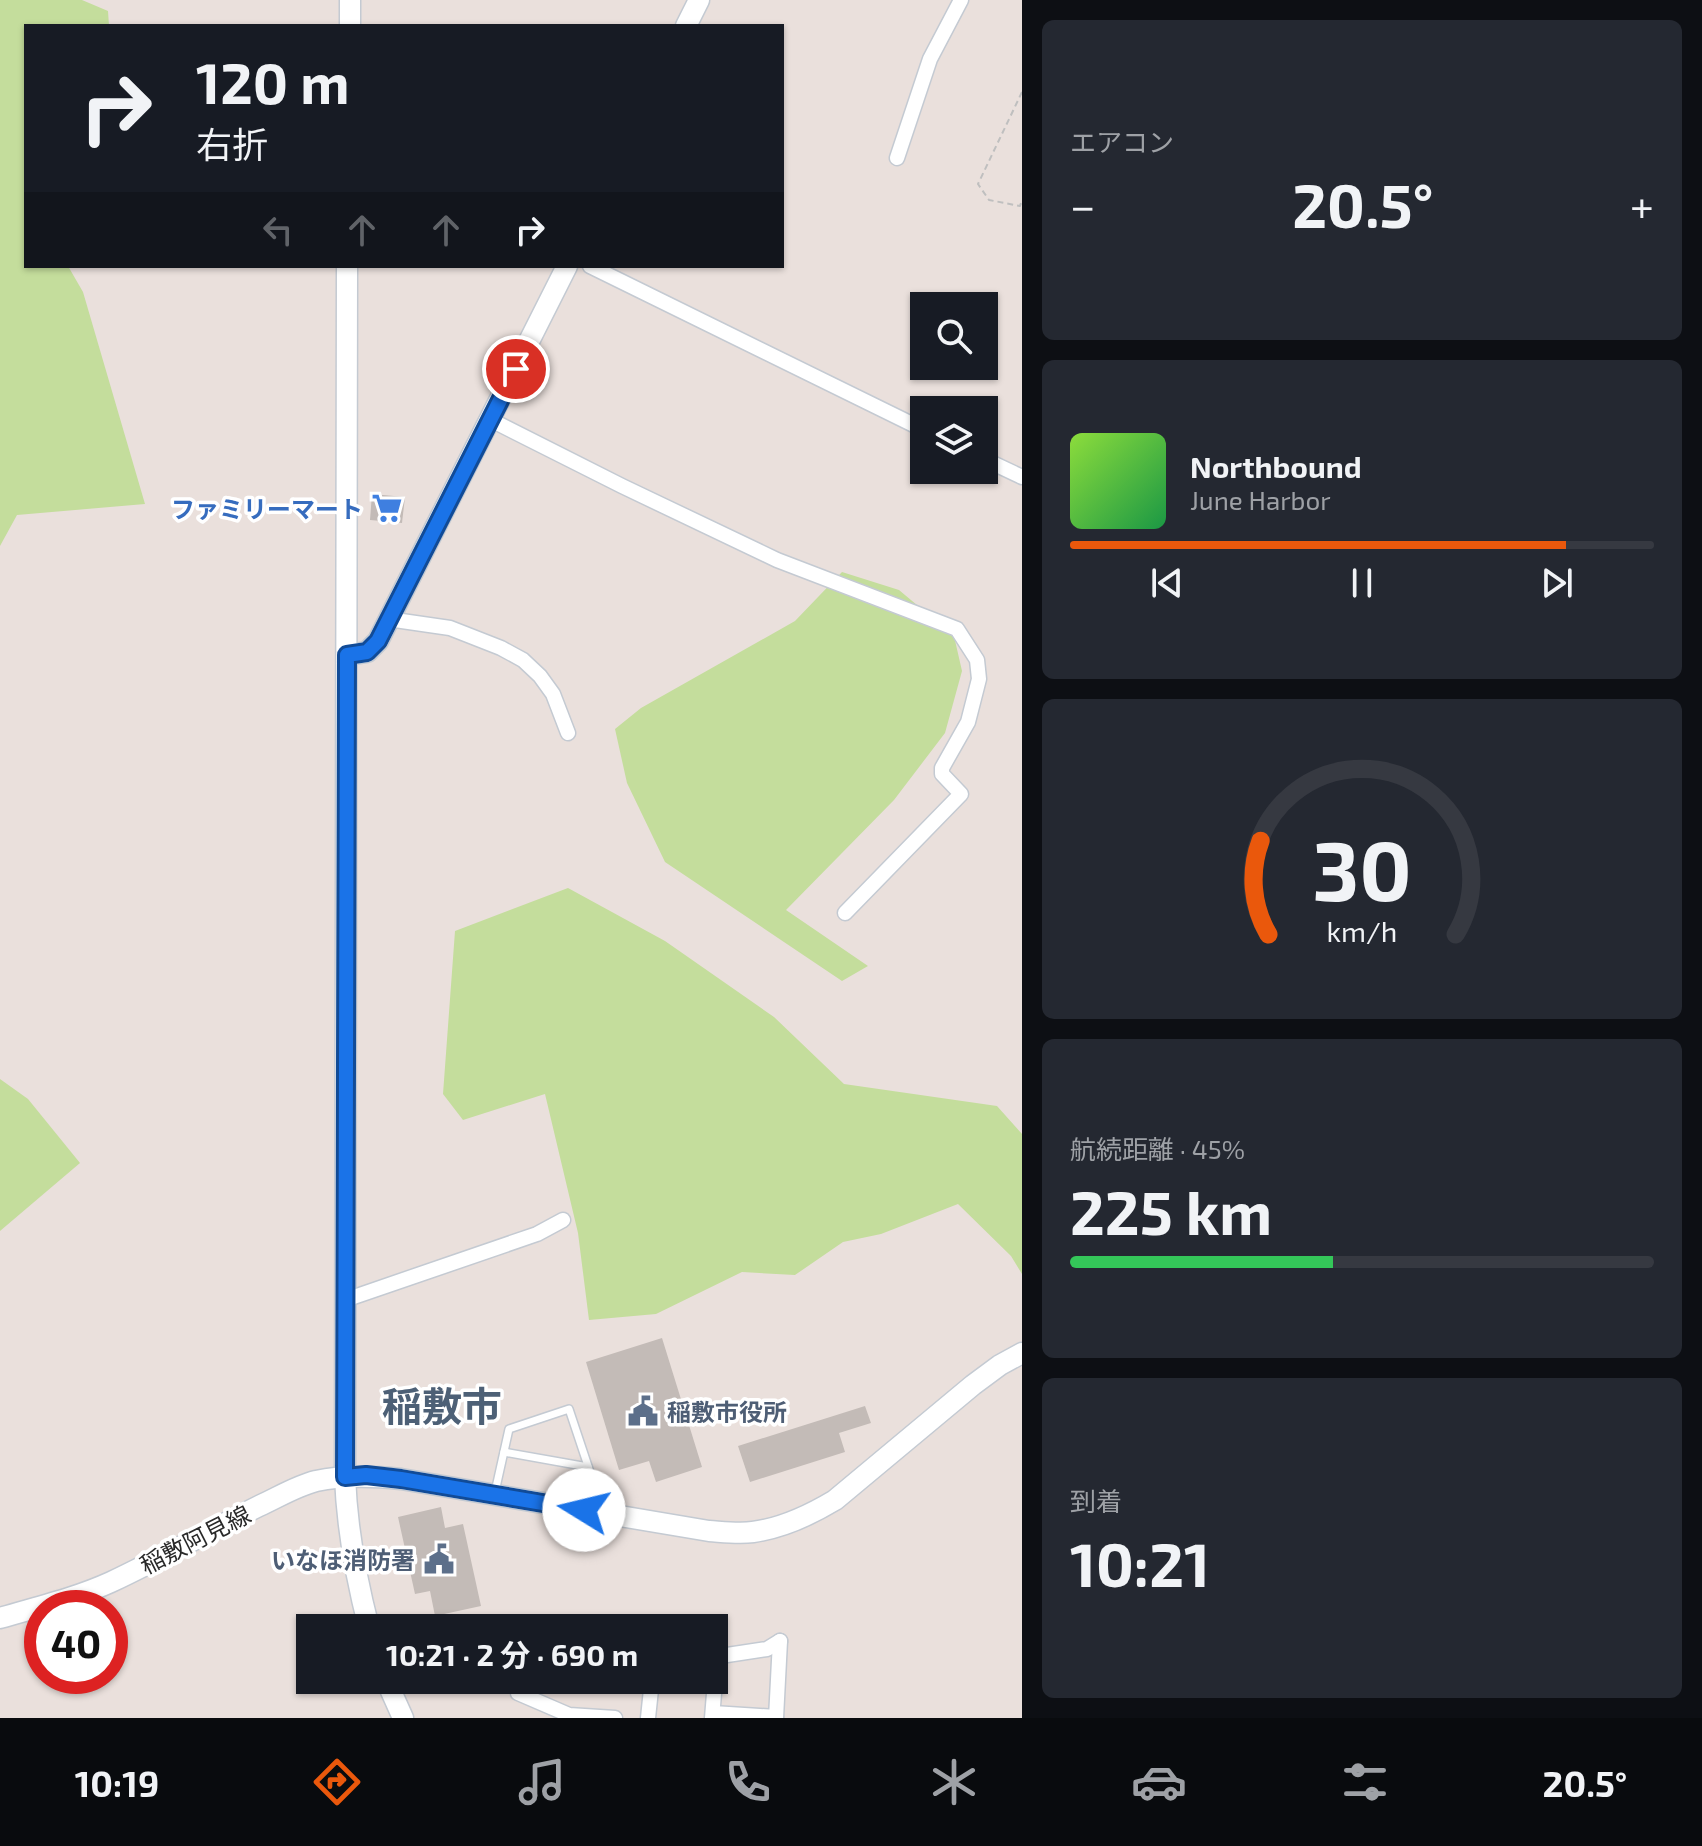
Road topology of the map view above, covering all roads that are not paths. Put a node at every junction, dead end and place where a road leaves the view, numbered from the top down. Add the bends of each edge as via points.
1 (350, 0) edge
2 (699, 0) edge
3 (961, 0) edge
4 (350, 24) edge
5 (687, 24) edge
6 (897, 158) dead end
7 (347, 268) edge
8 (566, 268) edge
9 (594, 268) edge
10 (491, 420) junction
11 (910, 423) edge
12 (998, 466) edge
13 (1022, 477) edge
14 (388, 619) junction
15 (347, 655) junction
16 (568, 733) dead end
17 (845, 913) dead end
18 (563, 1220) dead end
19 (345, 1300) junction
20 (1022, 1353) edge
21 (504, 1452) junction
22 (588, 1467) junction
23 (345, 1477) junction
24 (494, 1495) junction
25 (584, 1510) junction
26 (366, 1614) edge
27 (0, 1618) edge
28 (728, 1655) edge
29 (392, 1694) edge
30 (520, 1694) edge
31 (651, 1694) edge
32 (714, 1694) edge
33 (713, 1715) edge
34 (776, 1717) edge
35 (403, 1718) edge
36 (615, 1718) edge
37 (648, 1718) edge

1 - 4 main road
2 - 5 main road
3 - 6 street via 930,59
7 - 15 main road
8 - 10 main road
9 - 11 street
10 - 14 main road
10 - 17 street via 777,560 957,629 977,660 979,679 968,722 942,768 961,794
12 - 13 street
14 - 15 main road via 373,648
14 - 16 street via 450,628 523,660 553,694
15 - 19 main road
18 - 19 street via 537,1234
19 - 23 main road
20 - 25 main road, 稲敷阿見線 via 973,1385 835,1500 787,1524 753,1532 709,1531
21 - 22 lane
21 - 22 lane via 509,1429 569,1409
21 - 24 lane
22 - 25 lane via 592,1478
23 - 24 main road, 稲敷阿見線 via 401,1479
23 - 26 main road via 352,1555
23 - 27 main road, 稲敷阿見線 via 311,1482 107,1583
24 - 25 main road, 稲敷阿見線
28 - 34 street via 767,1649 780,1641
29 - 35 main road
30 - 36 street via 569,1715
31 - 37 street
32 - 33 street
33 - 34 street

